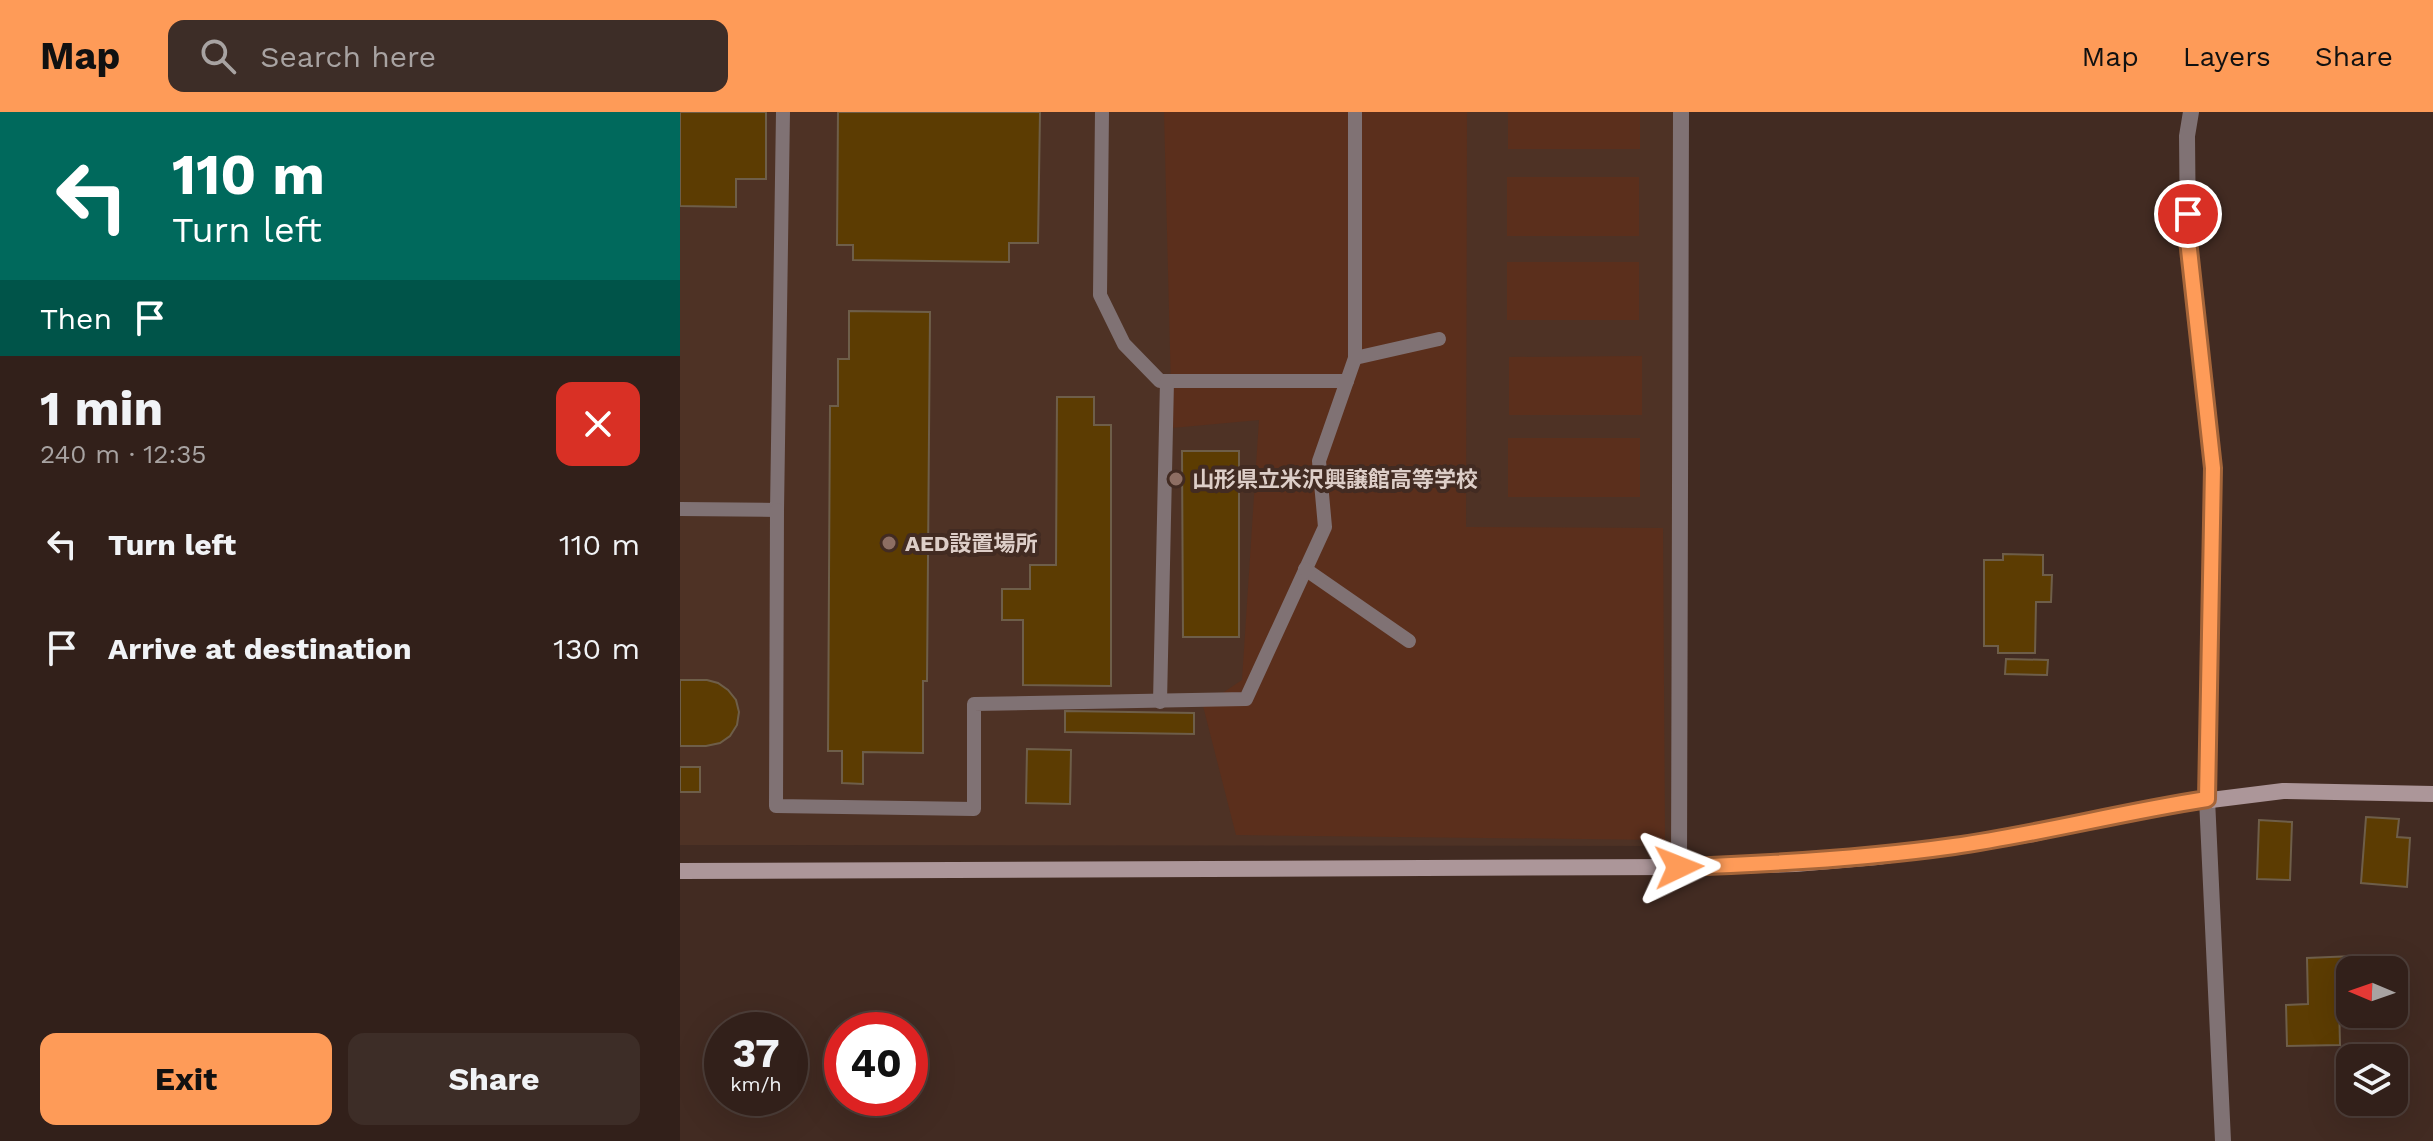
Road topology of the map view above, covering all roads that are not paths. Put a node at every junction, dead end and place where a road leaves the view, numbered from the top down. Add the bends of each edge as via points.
1 (783, 112) edge
2 (1102, 112) edge
3 (1355, 112) edge
4 (1681, 112) edge
5 (2191, 112) edge
6 (1439, 339) dead end
7 (1355, 358) junction
8 (1167, 381) junction
9 (1347, 381) junction
10 (680, 509) edge
11 (777, 510) junction
12 (1305, 569) junction
13 (1409, 641) dead end
14 (1160, 702) junction
15 (2433, 794) edge
16 (2207, 799) junction
17 (1679, 867) junction
18 (680, 871) edge
19 (2223, 1141) edge

1 - 11 lane
2 - 8 lane via 1100,295 1124,344 1160,381
3 - 7 lane
4 - 17 street
5 - 16 street via 2188,240 2213,468
6 - 7 lane
7 - 9 lane
8 - 9 lane
8 - 14 lane
9 - 12 lane via 1319,461 1325,527
10 - 11 lane
11 - 14 lane via 776,806 974,809 974,704
12 - 13 lane
12 - 14 lane via 1246,699
15 - 16 street via 2283,791
16 - 17 street via 2033,834 1892,855
16 - 19 street
17 - 18 street

